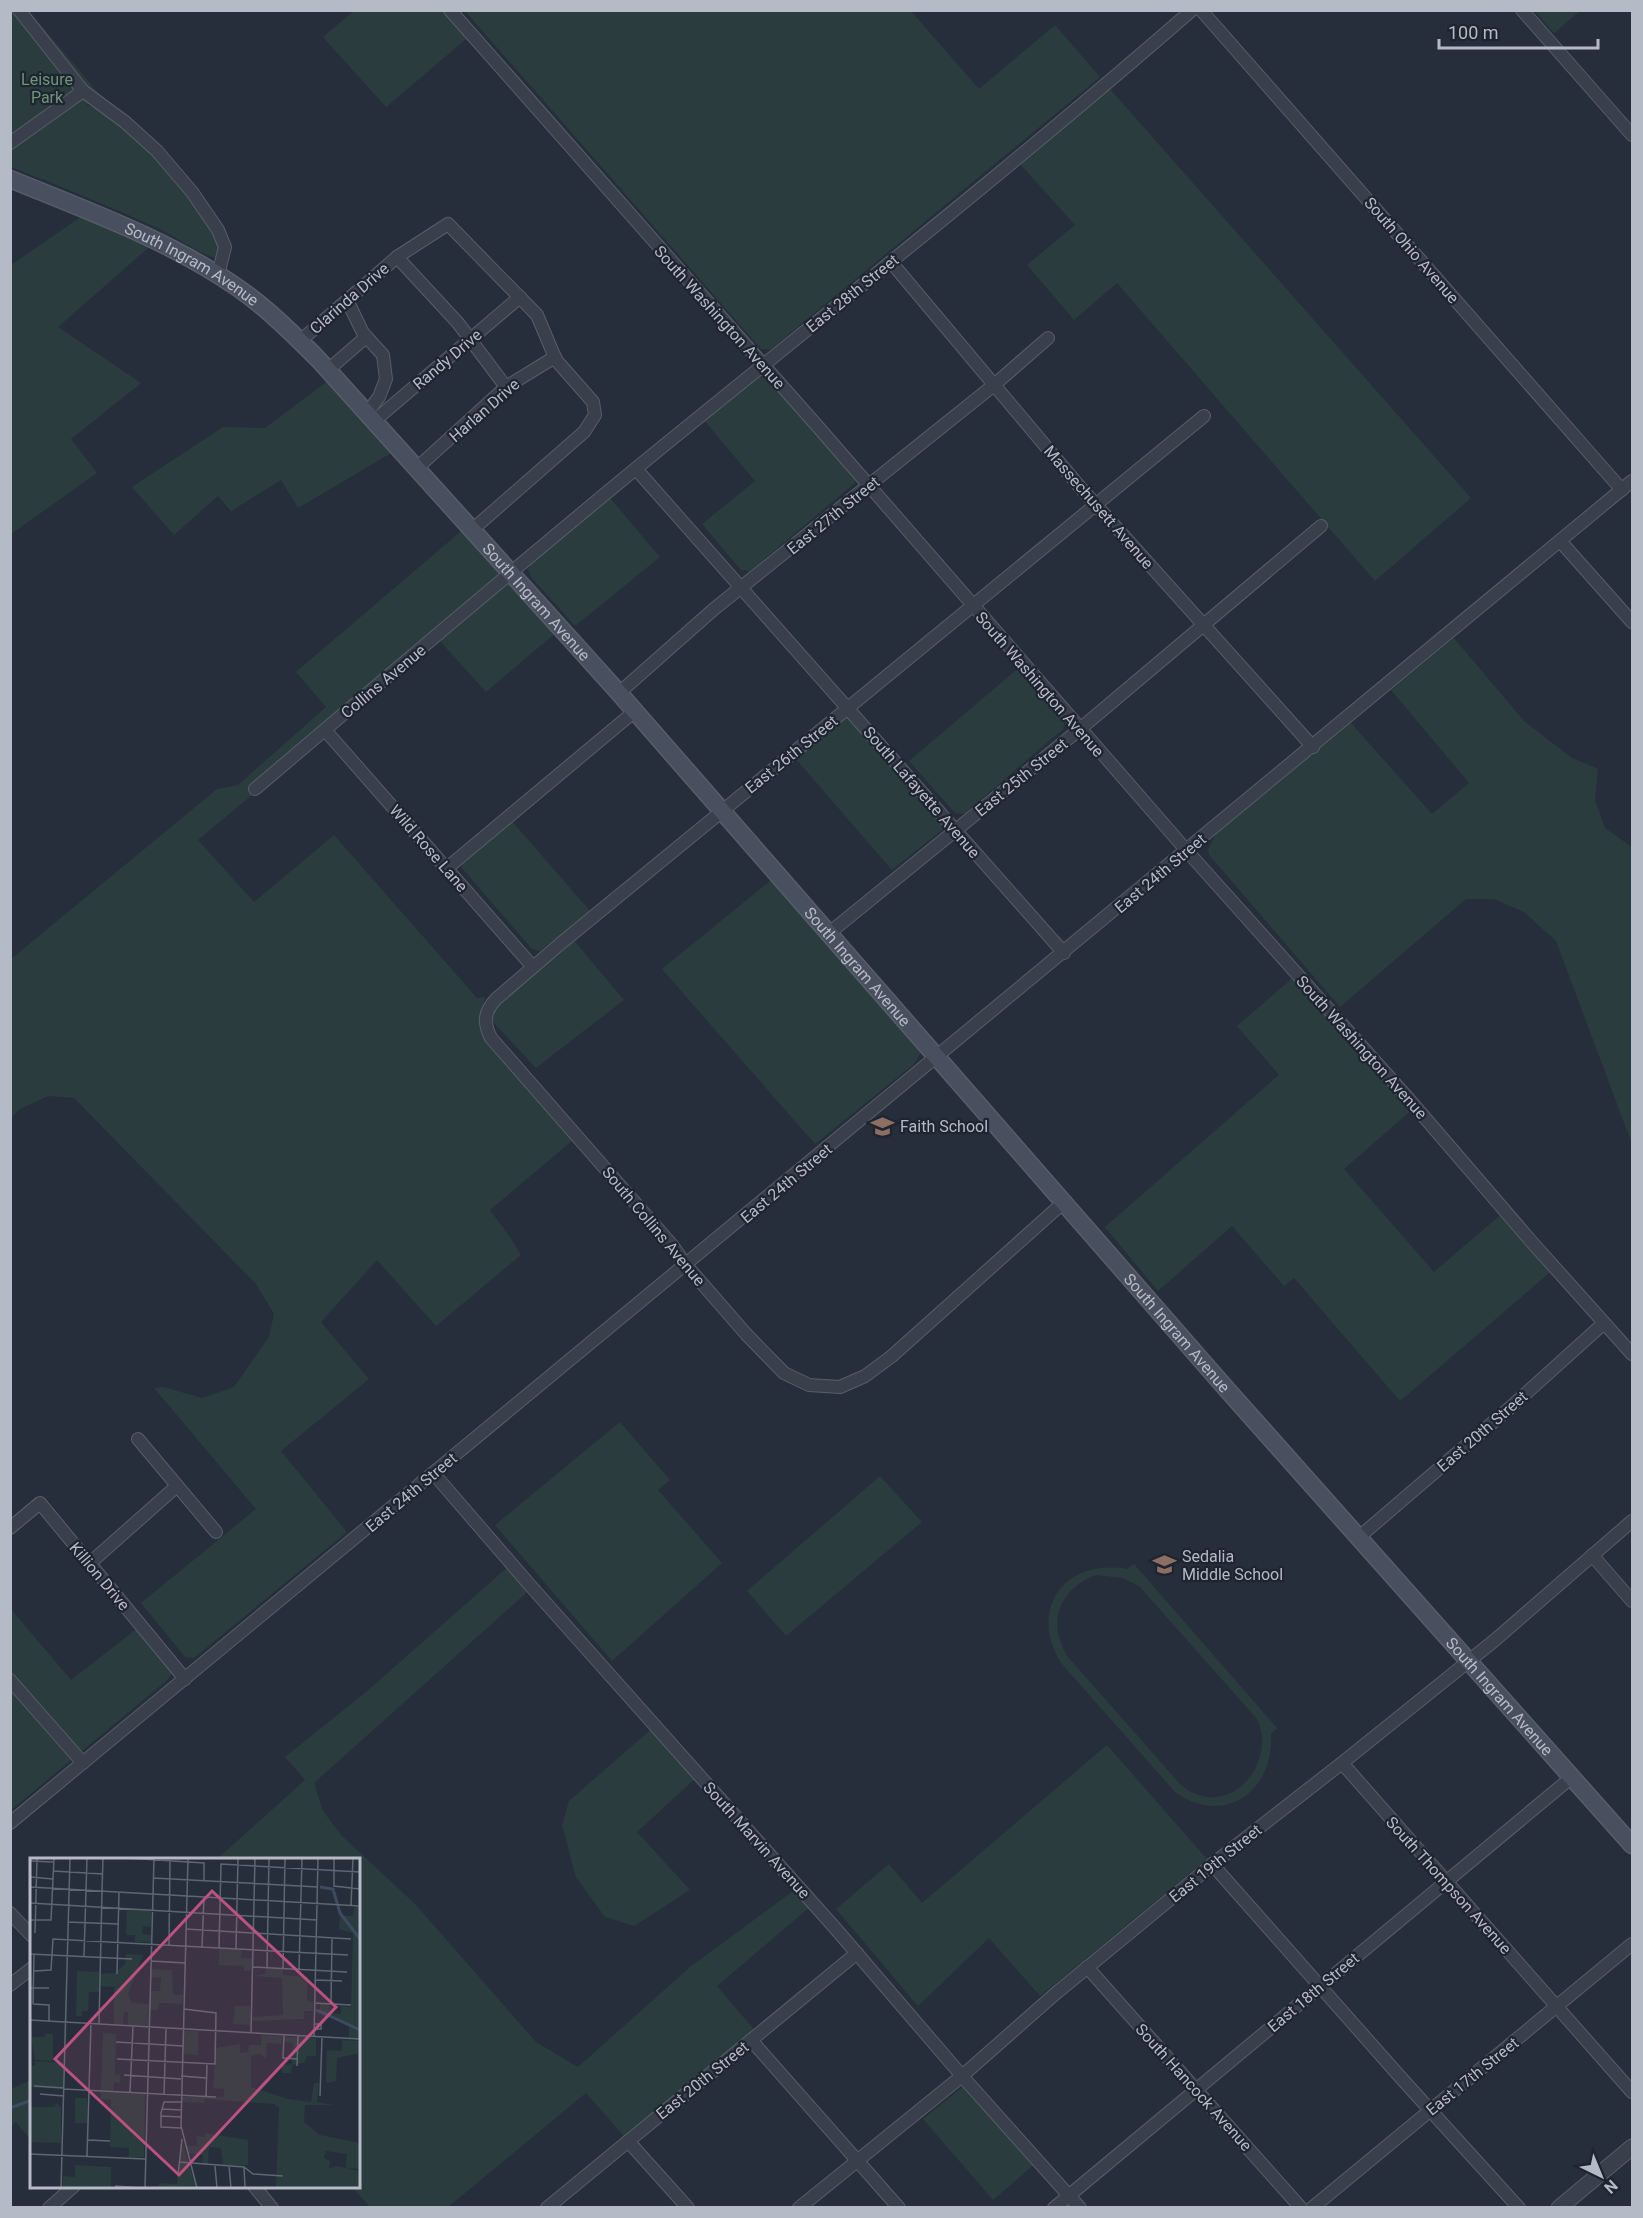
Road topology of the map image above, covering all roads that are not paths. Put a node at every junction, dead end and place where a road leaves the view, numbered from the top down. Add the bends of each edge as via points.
1 (19, 10) edge
2 (450, 10) edge
3 (1192, 10) edge
4 (1201, 10) edge
5 (1522, 10) edge
6 (83, 91) junction
7 (1632, 135) edge
8 (10, 143) edge
9 (10, 179) edge
10 (397, 257) junction
11 (891, 262) junction
12 (218, 275) junction
13 (520, 297) junction
14 (347, 300) junction
15 (366, 337) junction
16 (471, 339) junction
17 (1048, 339) dead end
18 (300, 341) junction
19 (555, 357) junction
20 (763, 366) junction
21 (328, 370) junction
22 (994, 385) junction
23 (506, 387) junction
24 (1204, 416) dead end
25 (371, 417) junction
26 (417, 468) junction
27 (636, 469) junction
28 (1632, 481) edge
29 (869, 486) junction
30 (1622, 490) junction
31 (1095, 505) junction
32 (1321, 526) dead end
33 (472, 530) junction
34 (1561, 542) junction
35 (511, 574) junction
36 (742, 588) junction
37 (972, 606) junction
38 (1632, 622) edge
39 (1203, 626) junction
40 (620, 693) junction
41 (848, 708) junction
42 (635, 711) junction
43 (1080, 729) junction
44 (325, 730) junction
45 (1313, 747) junction
46 (255, 789) dead end
47 (721, 812) junction
48 (956, 830) junction
49 (1186, 851) junction
50 (447, 868) junction
51 (828, 934) junction
52 (1064, 953) junction
53 (533, 967) junction
54 (936, 1058) junction
55 (561, 1118) joint
56 (1065, 1202) junction
57 (686, 1265) junction
58 (1604, 1323) junction
59 (1632, 1354) edge
60 (138, 1439) dead end
61 (434, 1474) junction
62 (177, 1486) junction
63 (1632, 1521) edge
64 (10, 1528) edge
65 (216, 1532) dead end
66 (1358, 1538) junction
67 (1592, 1555) junction
68 (90, 1563) junction
69 (1632, 1601) edge
70 (1467, 1661) junction
71 (185, 1679) junction
72 (10, 1680) edge
73 (83, 1763) junction
74 (1342, 1763) junction
75 (1572, 1777) junction
76 (10, 1823) edge
77 (1632, 1845) edge
78 (1212, 1864) junction
79 (1447, 1882) junction
80 (10, 1913) edge
81 (30, 1934) edge
82 (1632, 1944) edge
83 (856, 1953) junction
84 (1087, 1967) junction
85 (30, 1970) edge
86 (10, 1985) edge
87 (1320, 1987) junction
88 (1557, 2006) junction
89 (751, 2040) junction
90 (962, 2076) junction
91 (1196, 2090) junction
92 (1632, 2092) edge
93 (1431, 2110) junction
94 (628, 2141) junction
95 (1632, 2147) edge
96 (856, 2160) junction
97 (73, 2188) edge
98 (255, 2188) edge
99 (1069, 2195) junction
100 (57, 2205) edge
101 (272, 2208) edge
102 (547, 2208) edge
103 (688, 2208) edge
104 (799, 2208) edge
105 (898, 2208) edge
106 (1054, 2208) edge
107 (1080, 2208) edge
108 (1301, 2208) edge
109 (1312, 2208) edge
110 (1519, 2208) edge
111 (1559, 2208) edge

1 - 6 street
2 - 20 street, South Washington Avenue
3 - 11 street, East 28th Street
4 - 30 street, South Ohio Avenue
5 - 7 street
6 - 8 street
6 - 12 street via 141,136 192,192 225,247
9 - 12 main road, South Ingram Avenue via 176,250
10 - 13 street via 448,224
10 - 14 street, Clarinda Drive
10 - 16 street, Clarinda Drive
11 - 20 street, East 28th Street
11 - 22 street, Massechusett Avenue
12 - 18 main road, South Ingram Avenue
13 - 16 street, Randy Drive
13 - 19 street via 537,315
14 - 15 street
14 - 18 street, Clarinda Drive
15 - 21 street
15 - 25 street via 383,355 386,379
16 - 23 street, Clarinda Drive
16 - 25 street, Randy Drive
17 - 22 street, East 27th Street
18 - 21 main road, South Ingram Avenue
19 - 23 street, Harlan Drive
19 - 33 street via 593,402 595,415 584,432
20 - 27 street, East 28th Street
20 - 29 street, South Washington Avenue
21 - 25 main road, South Ingram Avenue
22 - 29 street, East 27th Street
22 - 31 street, Massechusett Avenue
23 - 26 street, Harlan Drive
24 - 31 street, East 26th Street
25 - 26 main road, South Ingram Avenue
26 - 33 main road, South Ingram Avenue
27 - 35 street, East 28th Street
27 - 36 street, South Lafayette Avenue
28 - 30 street, East 24th Street
29 - 36 street, East 27th Street
29 - 37 street, South Washington Avenue
30 - 34 street, East 24th Street
31 - 37 street, East 26th Street
31 - 39 street, Massechusett Avenue
32 - 39 street, East 25th Street
33 - 35 main road, South Ingram Avenue
34 - 38 street
34 - 45 street, East 24th Street
35 - 40 main road, South Ingram Avenue
35 - 44 street, Collins Avenue
36 - 40 street, East 27th Street
36 - 41 street, South Lafayette Avenue
37 - 41 street, East 26th Street
37 - 43 street, South Washington Avenue
39 - 43 street, East 25th Street
39 - 45 street, Massechusett Avenue
40 - 42 main road, South Ingram Avenue
41 - 47 street, East 26th Street
41 - 48 street, South Lafayette Avenue
42 - 47 main road, South Ingram Avenue
42 - 50 street
43 - 48 street, East 25th Street
43 - 49 street, South Washington Avenue
44 - 46 street, Collins Avenue
44 - 50 street, Wild Rose Lane
45 - 49 street, East 24th Street
47 - 51 main road, South Ingram Avenue
47 - 53 street, East 26th Street
48 - 51 street, East 25th Street
48 - 52 street, South Lafayette Avenue
49 - 52 street, East 24th Street
49 - 58 street, South Washington Avenue via 1400,1088
50 - 53 street, Wild Rose Lane
51 - 54 main road, South Ingram Avenue
52 - 54 street, East 24th Street
53 - 55 street, East 26th Street via 487,1009 485,1026 490,1038
54 - 56 main road, South Ingram Avenue
54 - 57 street, East 24th Street
55 - 57 street, South Collins Avenue
56 - 57 street, South Collins Avenue via 892,1356 866,1376 840,1387 809,1385 784,1373
56 - 66 main road, South Ingram Avenue
57 - 61 street, East 24th Street
58 - 59 street, South Washington Avenue
58 - 66 street, East 20th Street
60 - 62 street
61 - 71 street, East 24th Street
61 - 83 street, South Marvin Avenue
62 - 65 street
62 - 68 street
63 - 67 street, East 19th Street
64 - 68 street, Killion Drive via 40,1503
66 - 70 main road, South Ingram Avenue
67 - 69 street
67 - 70 street, East 19th Street
68 - 71 street, Killion Drive
70 - 74 street, East 19th Street
70 - 75 main road, South Ingram Avenue
71 - 73 street, East 24th Street
72 - 73 street
73 - 76 street, East 24th Street
74 - 78 street, East 19th Street
74 - 79 street, South Thompson Avenue
75 - 77 main road, South Ingram Avenue
75 - 79 street, East 18th Street
78 - 84 street, East 19th Street
78 - 87 street
79 - 87 street, East 18th Street
79 - 88 street, South Thompson Avenue
80 - 81 street
82 - 88 street, East 17th Street
83 - 89 street, East 20th Street
83 - 90 street, South Marvin Avenue
84 - 90 street, East 19th Street
84 - 91 street, South Hancock Avenue
85 - 86 street
87 - 91 street, East 18th Street
87 - 93 street
88 - 92 street, South Thompson Avenue
88 - 93 street, East 17th Street
89 - 94 street, East 20th Street
89 - 96 street
90 - 96 street, East 19th Street
90 - 99 street, South Marvin Avenue
91 - 99 street, East 18th Street
91 - 108 street, South Hancock Avenue
93 - 109 street, East 17th Street
93 - 110 street
94 - 102 street, East 20th Street
94 - 103 street
95 - 111 street
96 - 104 street, East 19th Street
96 - 105 street
97 - 100 street
98 - 101 street
99 - 106 street, East 18th Street
99 - 107 street, South Marvin Avenue

